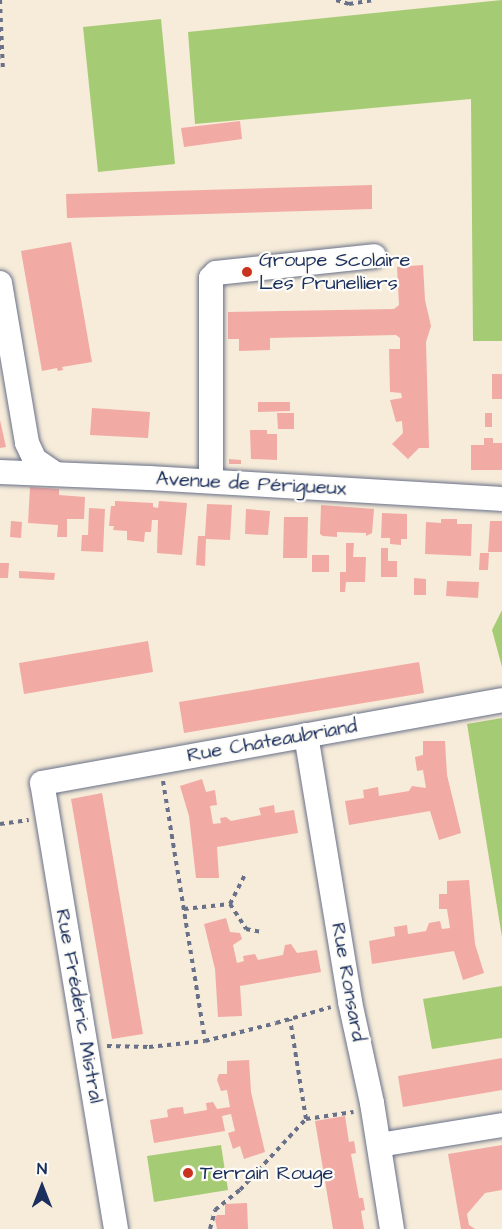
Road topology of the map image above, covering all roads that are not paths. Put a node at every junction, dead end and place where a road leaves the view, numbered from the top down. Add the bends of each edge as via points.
1 (374, 256) dead end
2 (0, 283) edge
3 (0, 472) edge
4 (54, 473) junction
5 (211, 481) junction
6 (502, 499) edge
7 (502, 700) edge
8 (306, 735) junction
9 (42, 783) joint
10 (502, 1125) edge
11 (379, 1145) junction
12 (116, 1229) edge
13 (392, 1229) edge

1 - 5 street via 216,273 211,278
2 - 4 street via 27,443 35,460
3 - 4 street, Avenue de Périgueux
4 - 5 street, Avenue de Périgueux
5 - 6 street, Avenue de Périgueux
7 - 8 street, Rue Chateaubriand
8 - 9 street, Rue Chateaubriand
8 - 11 street, Rue Ronsard via 350,1002
9 - 12 street, Rue Frédéric Mistral
10 - 11 street
11 - 13 street, Rue Ronsard

